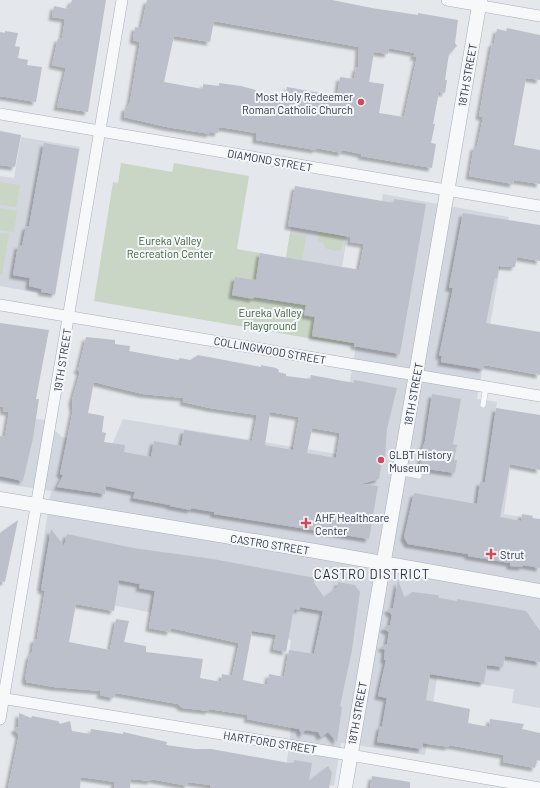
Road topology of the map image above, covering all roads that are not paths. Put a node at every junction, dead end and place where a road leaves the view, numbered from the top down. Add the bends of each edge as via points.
1 (122, 0) edge
2 (447, 0) edge
3 (479, 2) edge
4 (540, 16) edge
5 (0, 114) edge
6 (100, 131) junction
7 (448, 190) junction
8 (540, 206) edge
9 (0, 305) edge
10 (69, 316) junction
11 (416, 375) junction
12 (486, 387) junction
13 (540, 396) edge
14 (483, 405) dead end
15 (399, 472) junction
16 (419, 476) dead end
17 (0, 499) edge
18 (38, 505) junction
19 (383, 564) junction
20 (540, 591) edge
21 (2, 699) edge
22 (0, 719) edge
23 (350, 755) junction
24 (345, 788) edge
25 (540, 788) edge

1 - 6 street, 19TH STREET
2 - 3 street
3 - 4 street
3 - 7 street, 18TH STREET
5 - 6 street, DIAMOND STREET
6 - 7 street, DIAMOND STREET
6 - 10 street, 19TH STREET
7 - 8 street, DIAMOND STREET
7 - 11 street, 18TH STREET
9 - 10 street, COLLINGWOOD STREET
10 - 11 street, COLLINGWOOD STREET
10 - 18 street, 19TH STREET
11 - 12 street, COLLINGWOOD STREET
11 - 15 street, 18TH STREET
12 - 13 street, COLLINGWOOD STREET
12 - 14 lane
15 - 16 lane
15 - 19 street, 18TH STREET
17 - 18 street, CASTRO STREET
18 - 19 street, CASTRO STREET
18 - 21 street, 19TH STREET
19 - 20 street, CASTRO STREET
19 - 23 street, 18TH STREET
21 - 22 street, 19TH STREET
21 - 23 street, HARTFORD STREET
23 - 24 street, 18TH STREET
23 - 25 street, HARTFORD STREET

